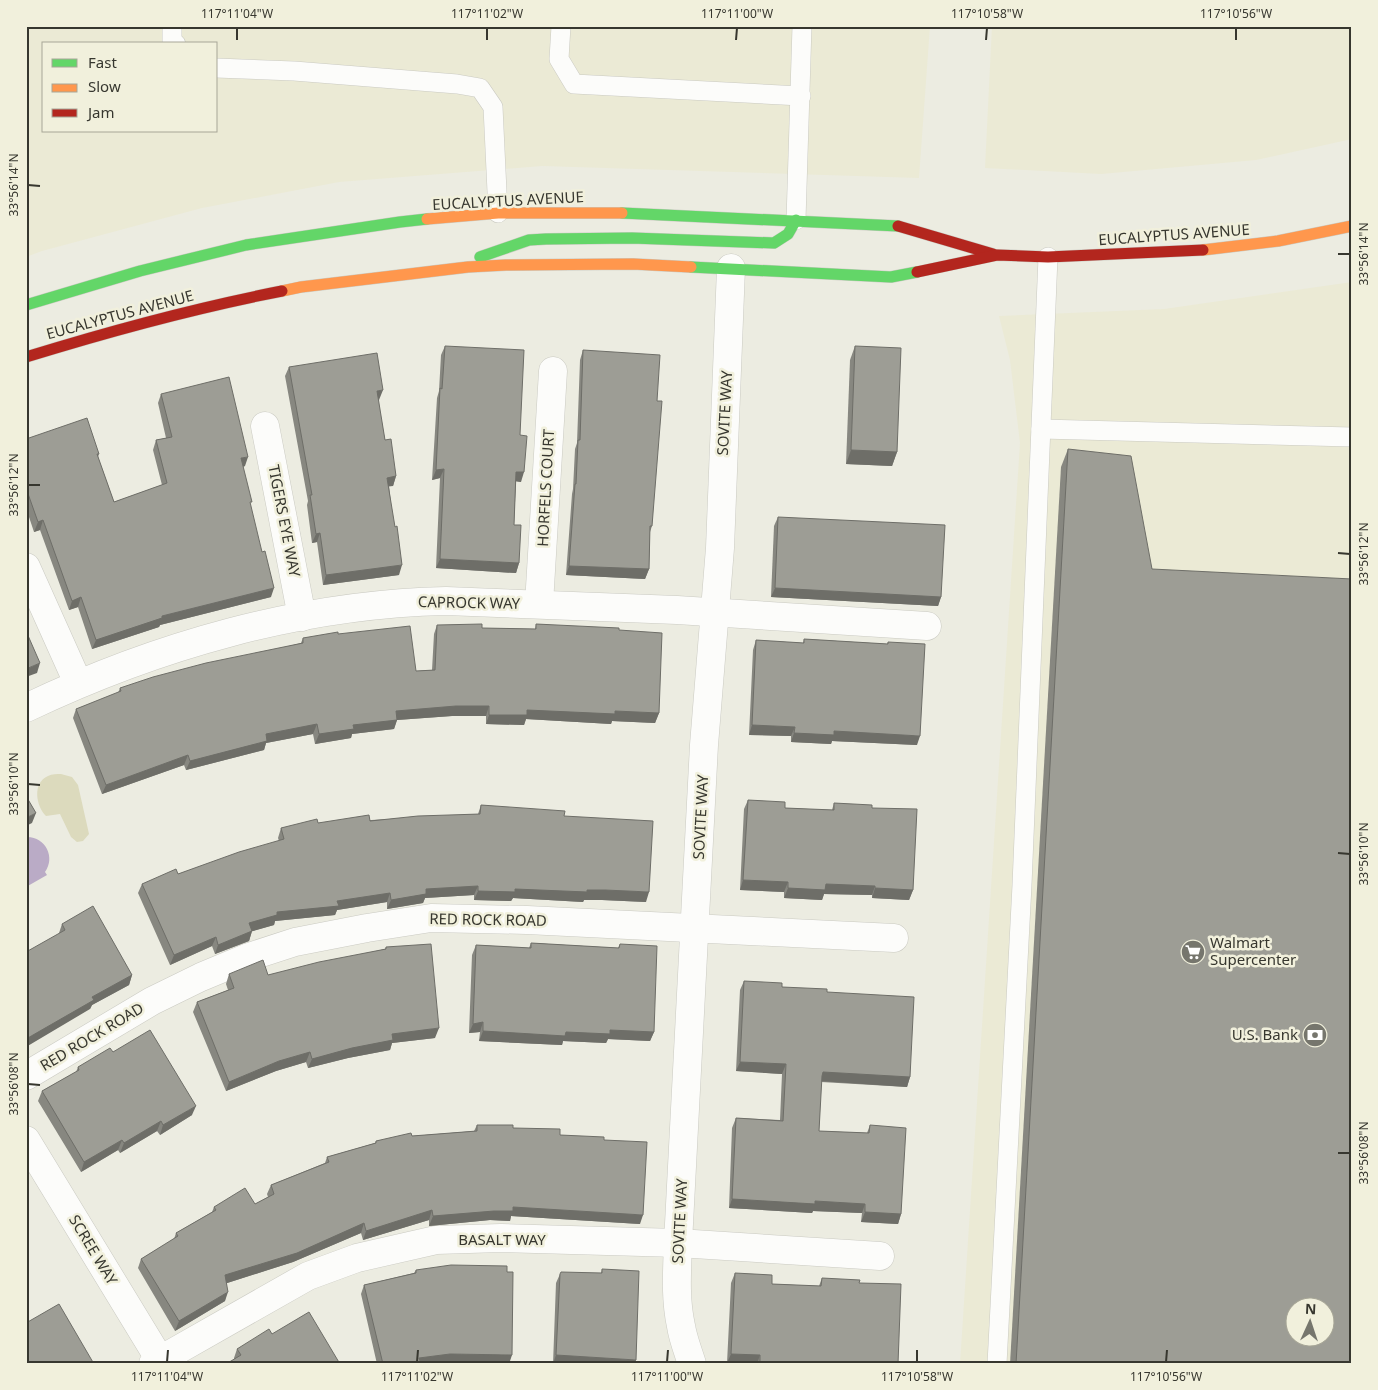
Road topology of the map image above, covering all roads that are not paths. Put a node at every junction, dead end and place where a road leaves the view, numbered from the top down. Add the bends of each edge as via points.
1 (172, 26) edge
2 (561, 26) edge
3 (802, 26) edge
4 (174, 42) edge
5 (218, 68) edge
6 (800, 96) junction
7 (498, 214) junction
8 (796, 220) junction
9 (1352, 226) edge
10 (997, 255) junction
11 (1048, 257) junction
12 (731, 268) junction
13 (438, 271) junction
14 (26, 305) edge
15 (26, 357) edge
16 (553, 371) dead end
17 (265, 426) dead end
18 (1041, 428) junction
19 (1352, 437) edge
20 (26, 567) edge
21 (539, 604) junction
22 (714, 614) junction
23 (302, 617) junction
24 (927, 626) dead end
25 (78, 683) junction
26 (26, 708) edge
27 (695, 928) junction
28 (894, 938) dead end
29 (26, 1076) edge
30 (26, 1140) edge
31 (678, 1243) junction
32 (880, 1256) dead end
33 (156, 1362) edge
34 (692, 1364) edge
35 (997, 1364) edge

1 - 4 lane
2 - 6 lane via 559,59 574,84
3 - 6 lane
5 - 7 lane via 294,71 480,88 493,107
6 - 8 lane
7 - 8 main road, EUCALYPTUS AVENUE via 610,212
7 - 14 main road, EUCALYPTUS AVENUE via 400,222 246,245 140,271
8 - 10 main road, EUCALYPTUS AVENUE via 896,225
8 - 13 main road via 790,234 774,243 529,240
9 - 11 main road, EUCALYPTUS AVENUE via 1278,241 1197,251
10 - 11 main road, EUCALYPTUS AVENUE
10 - 12 main road, EUCALYPTUS AVENUE via 891,277
11 - 18 lane
12 - 13 main road, EUCALYPTUS AVENUE via 515,264
12 - 22 street, SOVITE WAY via 720,548
13 - 15 main road, EUCALYPTUS AVENUE via 311,286 230,301 93,336
16 - 21 street, HORFELS COURT
17 - 23 street, TIGERS EYE WAY
18 - 19 lane
18 - 35 lane
20 - 25 street
21 - 22 street, CAPROCK WAY
21 - 23 street, CAPROCK WAY via 410,602
22 - 24 street, CAPROCK WAY
22 - 27 street, SOVITE WAY
23 - 25 street, CAPROCK WAY via 193,642
25 - 26 street, CAPROCK WAY
27 - 28 street, RED ROCK ROAD
27 - 29 street, RED ROCK ROAD via 432,918 334,933 249,957 201,977 152,1001
27 - 31 street, SOVITE WAY
30 - 33 street, SCREE WAY
31 - 32 street, BASALT WAY
31 - 33 street, BASALT WAY via 502,1238 436,1240 392,1249 308,1276
31 - 34 street, SOVITE WAY via 679,1313

